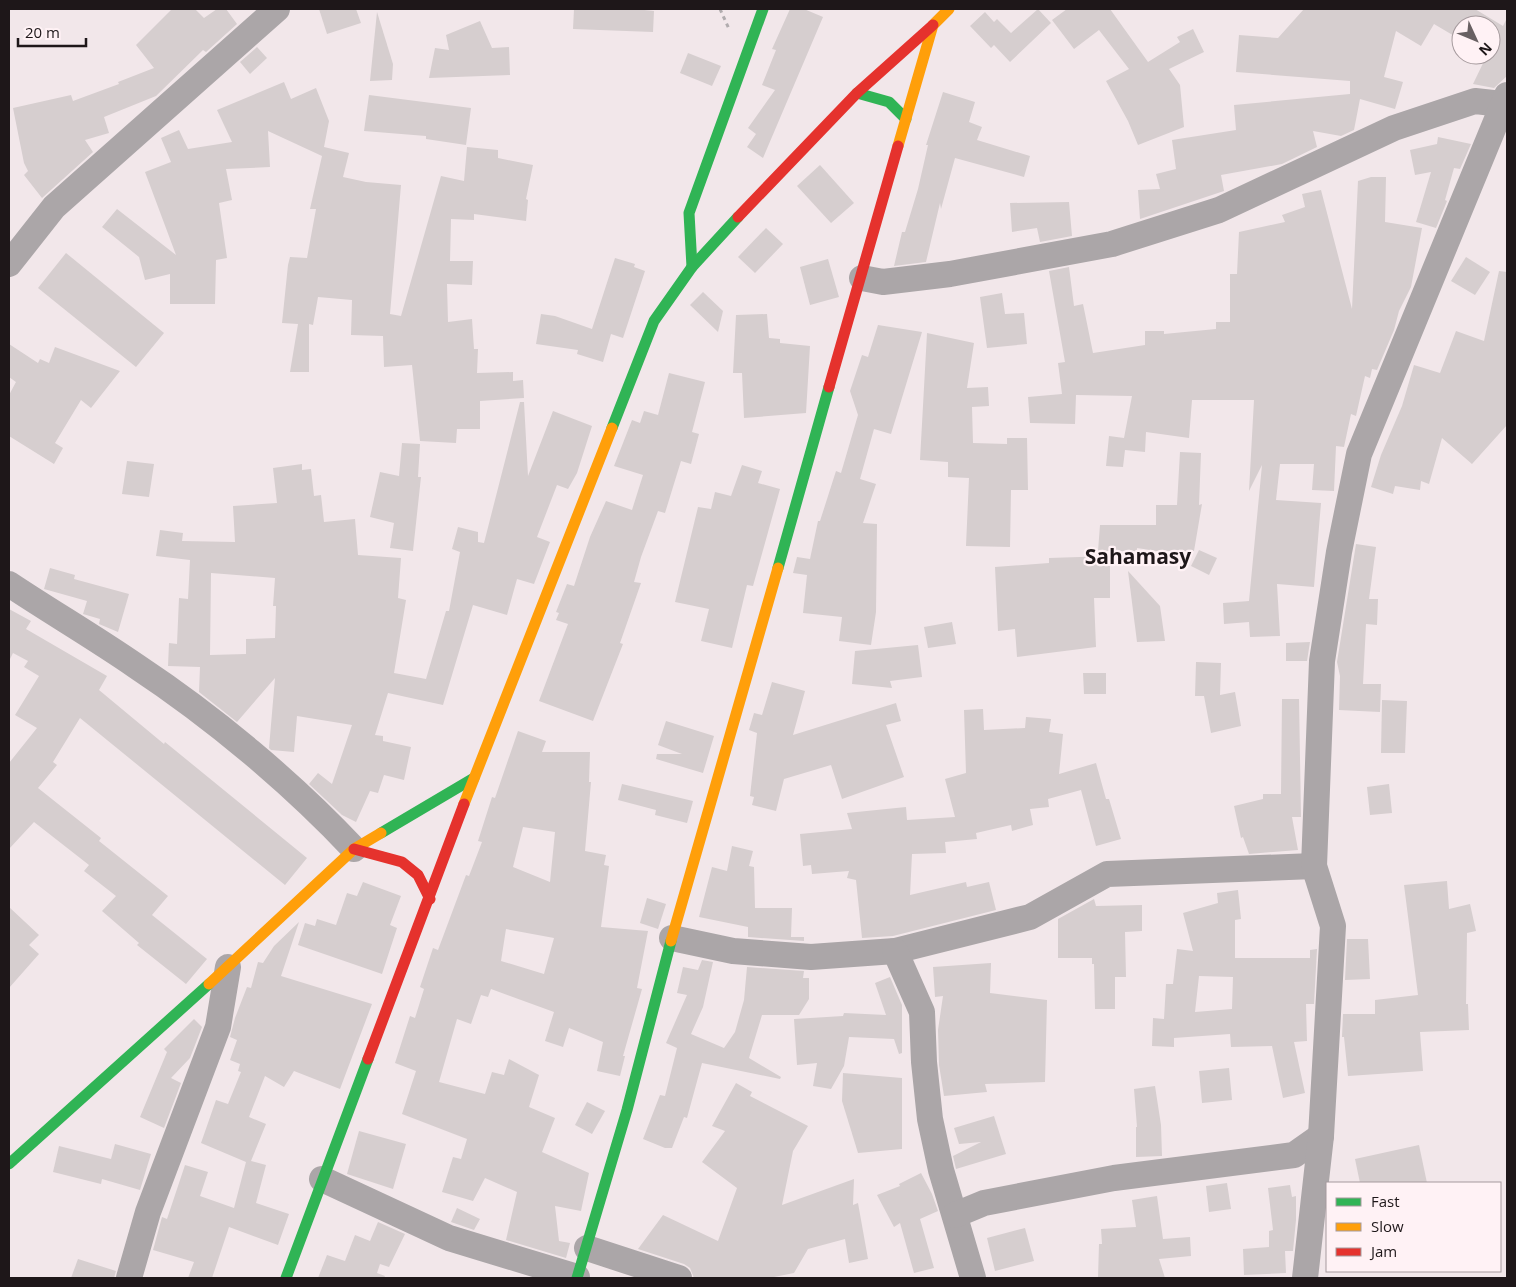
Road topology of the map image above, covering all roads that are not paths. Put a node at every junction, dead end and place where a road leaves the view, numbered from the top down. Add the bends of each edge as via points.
1 (763, 9) edge
2 (949, 9) edge
3 (275, 10) edge
4 (933, 25) junction
5 (857, 93) junction
6 (1505, 100) edge
7 (906, 119) junction
8 (9, 264) edge
9 (692, 267) junction
10 (862, 278) junction
11 (9, 584) edge
12 (474, 778) junction
13 (354, 848) junction
14 (1314, 866) junction
15 (430, 899) junction
16 (672, 938) junction
17 (895, 951) junction
18 (228, 967) junction
19 (1321, 1136) junction
20 (9, 1164) edge
21 (322, 1179) junction
22 (955, 1214) junction
23 (587, 1248) junction
24 (128, 1278) edge
25 (286, 1278) edge
26 (577, 1278) edge
27 (679, 1278) edge
28 (973, 1278) edge
29 (1305, 1278) edge

1 - 9 street via 689,213
2 - 4 street
3 - 8 street via 54,208
4 - 5 street
4 - 7 street
5 - 7 street via 889,102
5 - 9 street
6 - 10 street via 1475,102 1394,128 1219,210 1112,244 950,274 883,282
6 - 14 street via 1359,454 1322,661
7 - 10 street
9 - 12 street via 654,321
10 - 16 street
11 - 13 street via 137,666 226,731
12 - 13 street
12 - 15 street
13 - 15 street via 402,862 418,875
13 - 18 street
14 - 17 street via 1107,874 1030,917
14 - 19 street via 1333,926
15 - 21 street
16 - 17 street via 733,951 811,957
16 - 23 street
17 - 22 street via 922,1012 930,1119
18 - 20 street
18 - 24 street via 218,1027 148,1212
19 - 22 street via 1294,1155 1114,1178 984,1203
19 - 29 street
21 - 25 street
21 - 26 street via 448,1238
22 - 28 street
23 - 26 street
23 - 27 street

